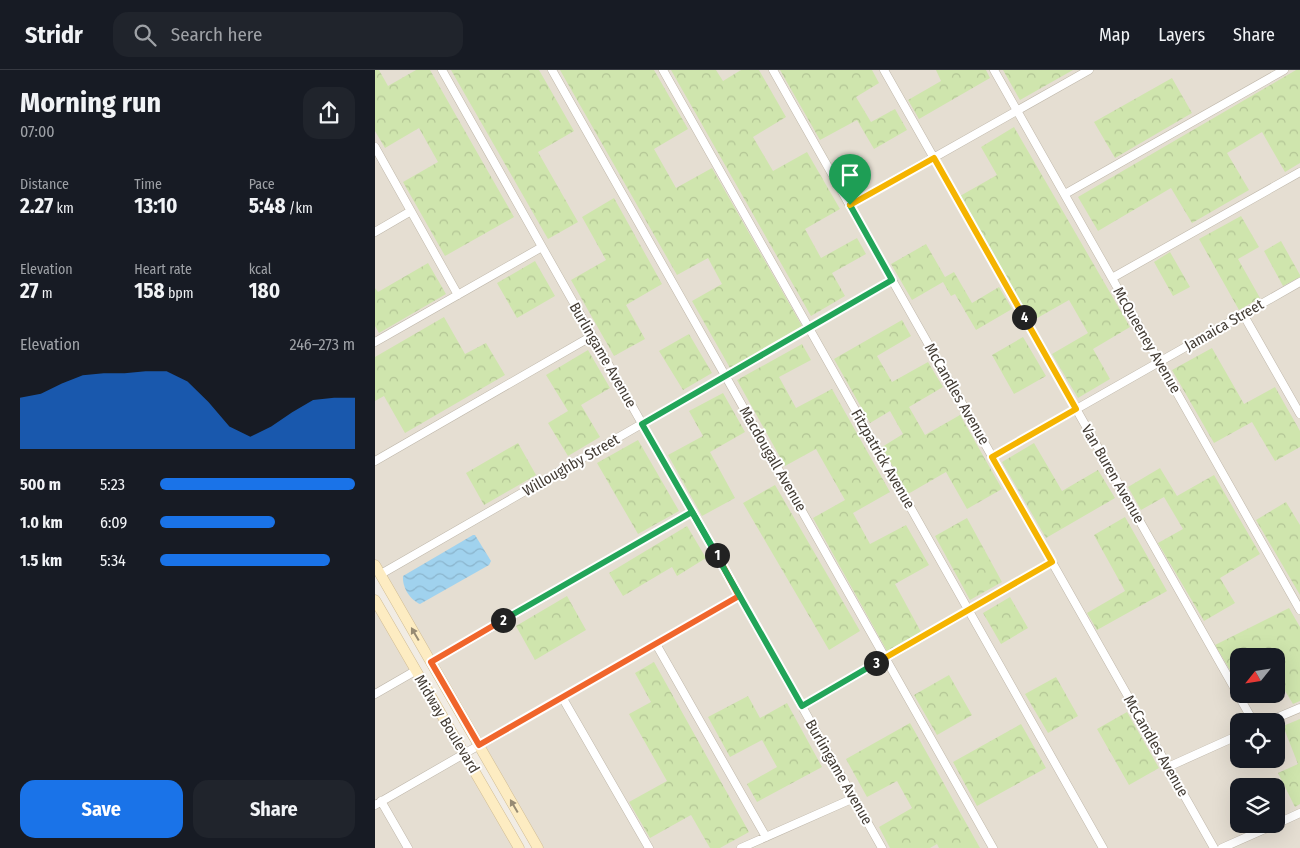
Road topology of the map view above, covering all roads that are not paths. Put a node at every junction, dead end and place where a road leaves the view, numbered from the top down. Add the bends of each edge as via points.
1 (442, 70) edge
2 (552, 70) edge
3 (663, 70) edge
4 (773, 70) edge
5 (884, 70) edge
6 (994, 70) edge
7 (1089, 70) edge
8 (1285, 70) edge
9 (1017, 111) junction
10 (375, 147) edge
11 (934, 158) junction
12 (1300, 172) edge
13 (1065, 194) junction
14 (850, 205) junction
15 (411, 211) junction
16 (375, 232) edge
17 (542, 247) junction
18 (1112, 278) junction
19 (892, 280) junction
20 (1300, 282) edge
21 (458, 295) junction
22 (1243, 314) junction
23 (809, 328) junction
24 (592, 336) junction
25 (375, 342) edge
26 (1160, 362) junction
27 (725, 376) junction
28 (1076, 409) junction
29 (1300, 414) edge
30 (642, 424) junction
31 (992, 457) junction
32 (375, 461) edge
33 (692, 512) junction
34 (1052, 562) junction
35 (375, 565) edge
36 (381, 574) junction
37 (739, 596) junction
38 (375, 600) edge
39 (969, 610) junction
40 (1300, 610) edge
41 (656, 644) junction
42 (885, 658) junction
43 (431, 662) junction
44 (415, 670) junction
45 (375, 694) edge
46 (562, 697) junction
47 (802, 706) junction
48 (1300, 708) edge
49 (1248, 713) edge
50 (1285, 714) edge
51 (1230, 739) edge
52 (479, 745) junction
53 (464, 754) junction
54 (1168, 767) junction
55 (854, 798) junction
56 (378, 803) edge
57 (1300, 813) edge
58 (1285, 820) edge
59 (1255, 833) edge
60 (765, 837) junction
61 (408, 848) edge
62 (519, 848) edge
63 (538, 848) edge
64 (649, 848) edge
65 (741, 848) edge
66 (882, 848) edge
67 (993, 848) edge
68 (1103, 848) edge
69 (1214, 848) edge
70 (1221, 848) edge

1 - 17 street, Burlingame Avenue
2 - 27 street, Macdougall Avenue
3 - 23 street, Fitzpatrick Avenue
4 - 14 street, McCandles Avenue
5 - 11 street, Van Buren Avenue
6 - 9 street, McQueeney Avenue
7 - 9 street
8 - 13 street
9 - 11 street
9 - 13 street, McQueeney Avenue
10 - 15 street
11 - 14 street
11 - 28 street, Van Buren Avenue
12 - 18 street
13 - 18 street, McQueeney Avenue
14 - 19 street, McCandles Avenue
15 - 16 street
15 - 21 street
17 - 21 street
17 - 24 street, Burlingame Avenue
18 - 26 street, McQueeney Avenue
19 - 23 street, Willoughby Street
19 - 31 street, McCandles Avenue
20 - 22 street, Jamaica Street
21 - 25 street
22 - 26 street, Jamaica Street
22 - 29 street
23 - 27 street, Willoughby Street
23 - 39 street, Fitzpatrick Avenue
24 - 30 street, Burlingame Avenue
24 - 32 street
26 - 28 street, Jamaica Street
26 - 40 street, McQueeney Avenue
27 - 30 street, Willoughby Street
27 - 42 street, Macdougall Avenue
28 - 31 street, Jamaica Street
28 - 49 street, Van Buren Avenue
30 - 33 street, Burlingame Avenue
30 - 36 street, Willoughby Street
31 - 34 street, McCandles Avenue
33 - 37 street, Burlingame Avenue
33 - 43 street
34 - 39 street
34 - 54 street, McCandles Avenue
35 - 36 street, Midway Boulevard
43 -> 36 street, Midway Boulevard
37 - 41 street
37 - 47 street, Burlingame Avenue
38 - 44 street, Midway Boulevard
39 - 42 street
39 - 68 street, Fitzpatrick Avenue
41 - 46 street
41 - 60 street
42 - 47 street
42 - 67 street, Macdougall Avenue
43 - 52 street, Midway Boulevard
44 - 45 street
44 - 53 street, Midway Boulevard
46 - 52 street
46 - 64 street
47 - 55 street, Burlingame Avenue
48 - 50 street
51 - 54 street
52 - 53 street
63 -> 52 street, Midway Boulevard
53 - 56 street
53 - 62 street, Midway Boulevard
54 - 69 street, McCandles Avenue
55 - 60 street
55 - 66 street, Burlingame Avenue
56 - 61 street
57 - 58 street
59 - 70 street
60 - 65 street

